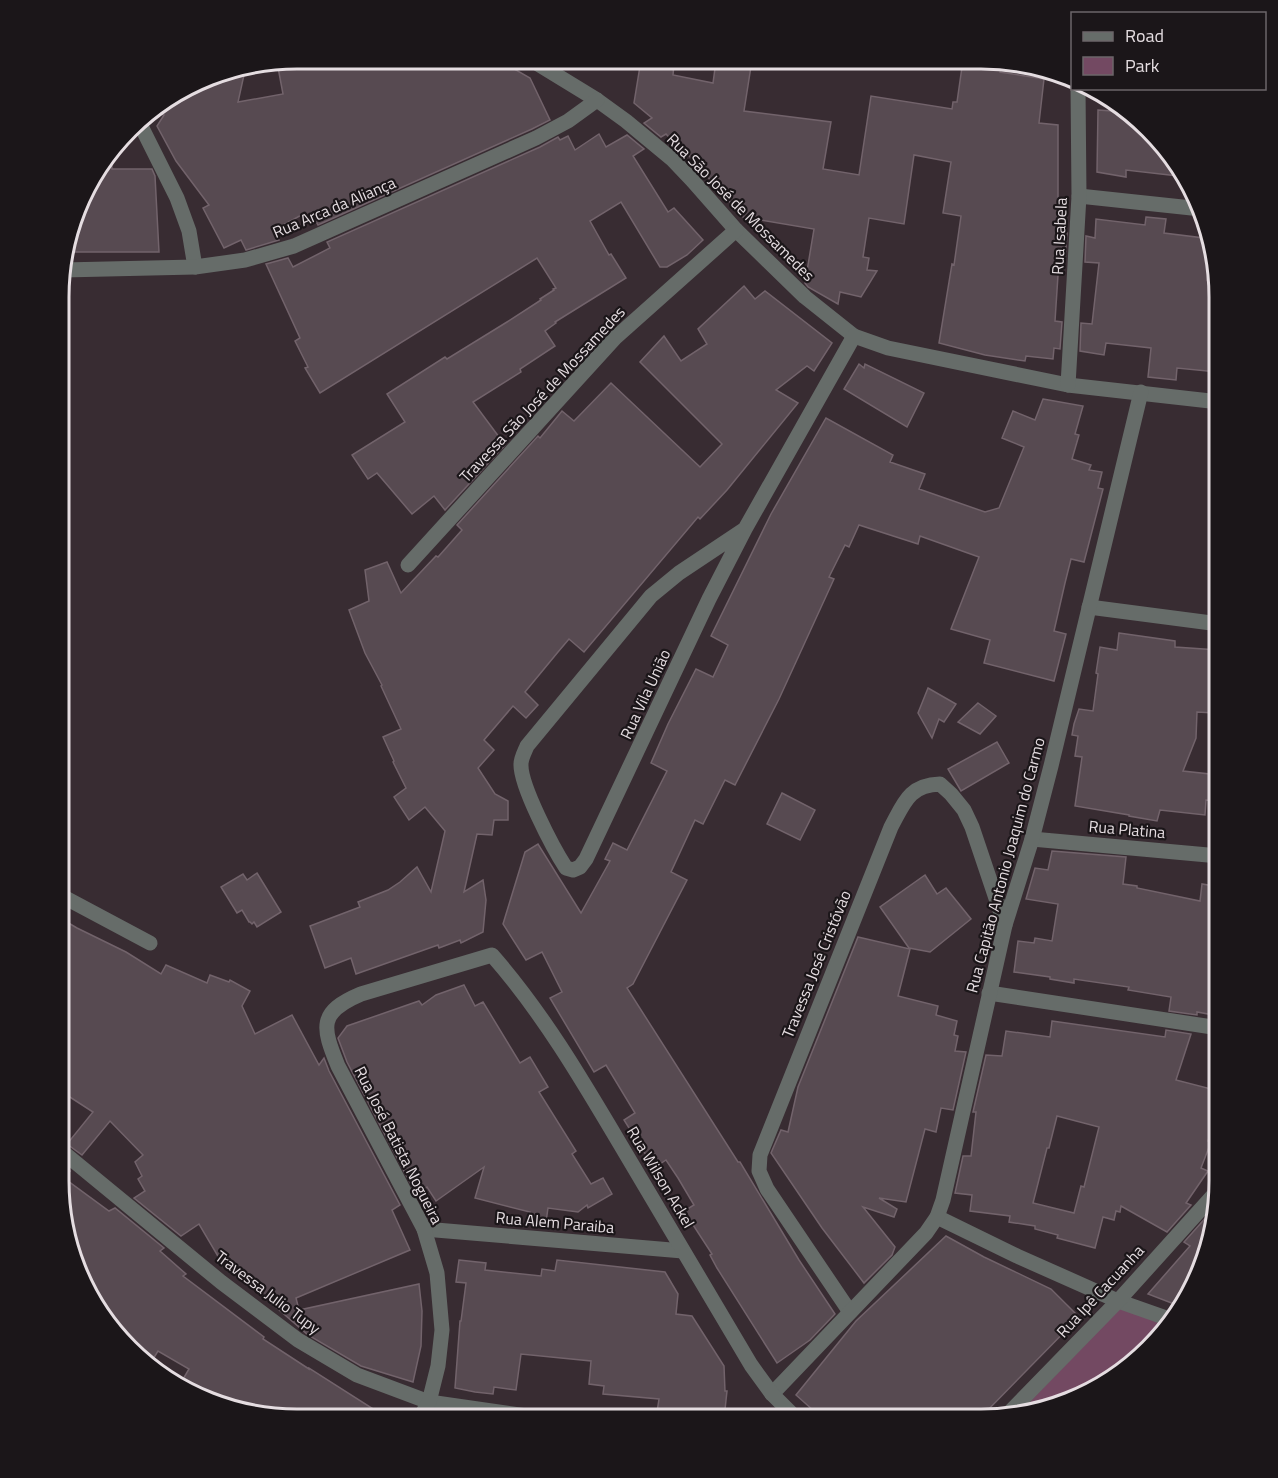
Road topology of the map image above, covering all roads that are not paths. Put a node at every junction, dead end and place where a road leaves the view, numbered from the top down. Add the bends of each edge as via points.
1 (546, 69) edge
2 (1078, 91) edge
3 (597, 100) junction
4 (143, 130) edge
5 (1079, 196) junction
6 (1191, 208) edge
7 (736, 230) junction
8 (195, 267) junction
9 (71, 270) edge
10 (854, 336) junction
11 (1068, 385) junction
12 (1141, 392) junction
13 (1209, 401) edge
14 (745, 529) junction
15 (408, 565) dead end
16 (1089, 607) junction
17 (1209, 623) edge
18 (1032, 839) junction
19 (1209, 855) edge
20 (69, 900) edge
21 (1005, 925) junction
22 (150, 943) dead end
23 (989, 993) junction
24 (346, 1000) joint
25 (1209, 1026) edge
26 (69, 1157) edge
27 (1208, 1201) edge
28 (937, 1217) junction
29 (424, 1229) junction
30 (683, 1251) junction
31 (1119, 1301) junction
32 (850, 1312) junction
33 (1164, 1317) edge
34 (772, 1394) junction
35 (429, 1402) junction
36 (1015, 1406) edge
37 (425, 1409) edge
38 (478, 1409) edge
39 (783, 1409) edge

1 - 3 street, Rua São José de Mossamedes
2 - 5 street, Rua Isabela
3 - 7 street, Rua São José de Mossamedes via 673,160
3 - 8 street, Rua Arca da Aliança via 536,138 294,246 245,260
4 - 8 street via 177,198 189,231
5 - 6 street
5 - 11 street, Rua Isabela
7 - 10 street, Rua São José de Mossamedes via 805,297
7 - 15 street, Travessa São José de Mossamedes via 615,338
8 - 9 street, Rua Arca da Aliança
10 - 11 street, Rua São José de Mossamedes via 888,348
10 - 14 street, Rua Vila União
11 - 12 street, Rua São José de Mossamedes
12 - 13 street, Rua São José de Mossamedes
12 - 16 street, Rua Capitão Antonio Joaquim do Carmo
14 - 14 street, Rua Vila União via 586,860 573,870 566,868 523,779 520,762 527,746 651,596
16 - 17 street
16 - 18 street, Rua Capitão Antonio Joaquim do Carmo
18 - 19 street, Rua Platina
18 - 21 street, Rua Capitão Antonio Joaquim do Carmo
20 - 22 street
21 - 23 street, Rua Capitão Antonio Joaquim do Carmo
21 - 32 street, Travessa José Cristóvão via 964,810 940,784 916,790 904,802 891,827 760,1155 759,1171 766,1189
23 - 25 street
23 - 28 street, Rua Capitão Antonio Joaquim do Carmo
24 - 29 street, Rua José Batista Nogueira via 330,1013 327,1041
24 - 30 street, Rua Wilson Ackel via 492,955 551,1032
26 - 35 street, Travessa Julio Tupy via 298,1340 357,1374
27 - 31 street, Rua Ipê Cacuanha
28 - 31 street
28 - 32 street, Rua Capitão Antonio Joaquim do Carmo
29 - 30 street, Rua Alem Paraiba
29 - 35 street, Rua José Batista Nogueira via 437,1273 442,1330
30 - 34 street, Rua Wilson Ackel
31 - 33 street
31 - 36 street, Rua Ipê Cacuanha
32 - 34 street, Rua Capitão Antonio Joaquim do Carmo
34 - 39 street, Rua Wilson Ackel
35 - 37 street, Rua José Batista Nogueira
35 - 38 street, Travessa Julio Tupy

